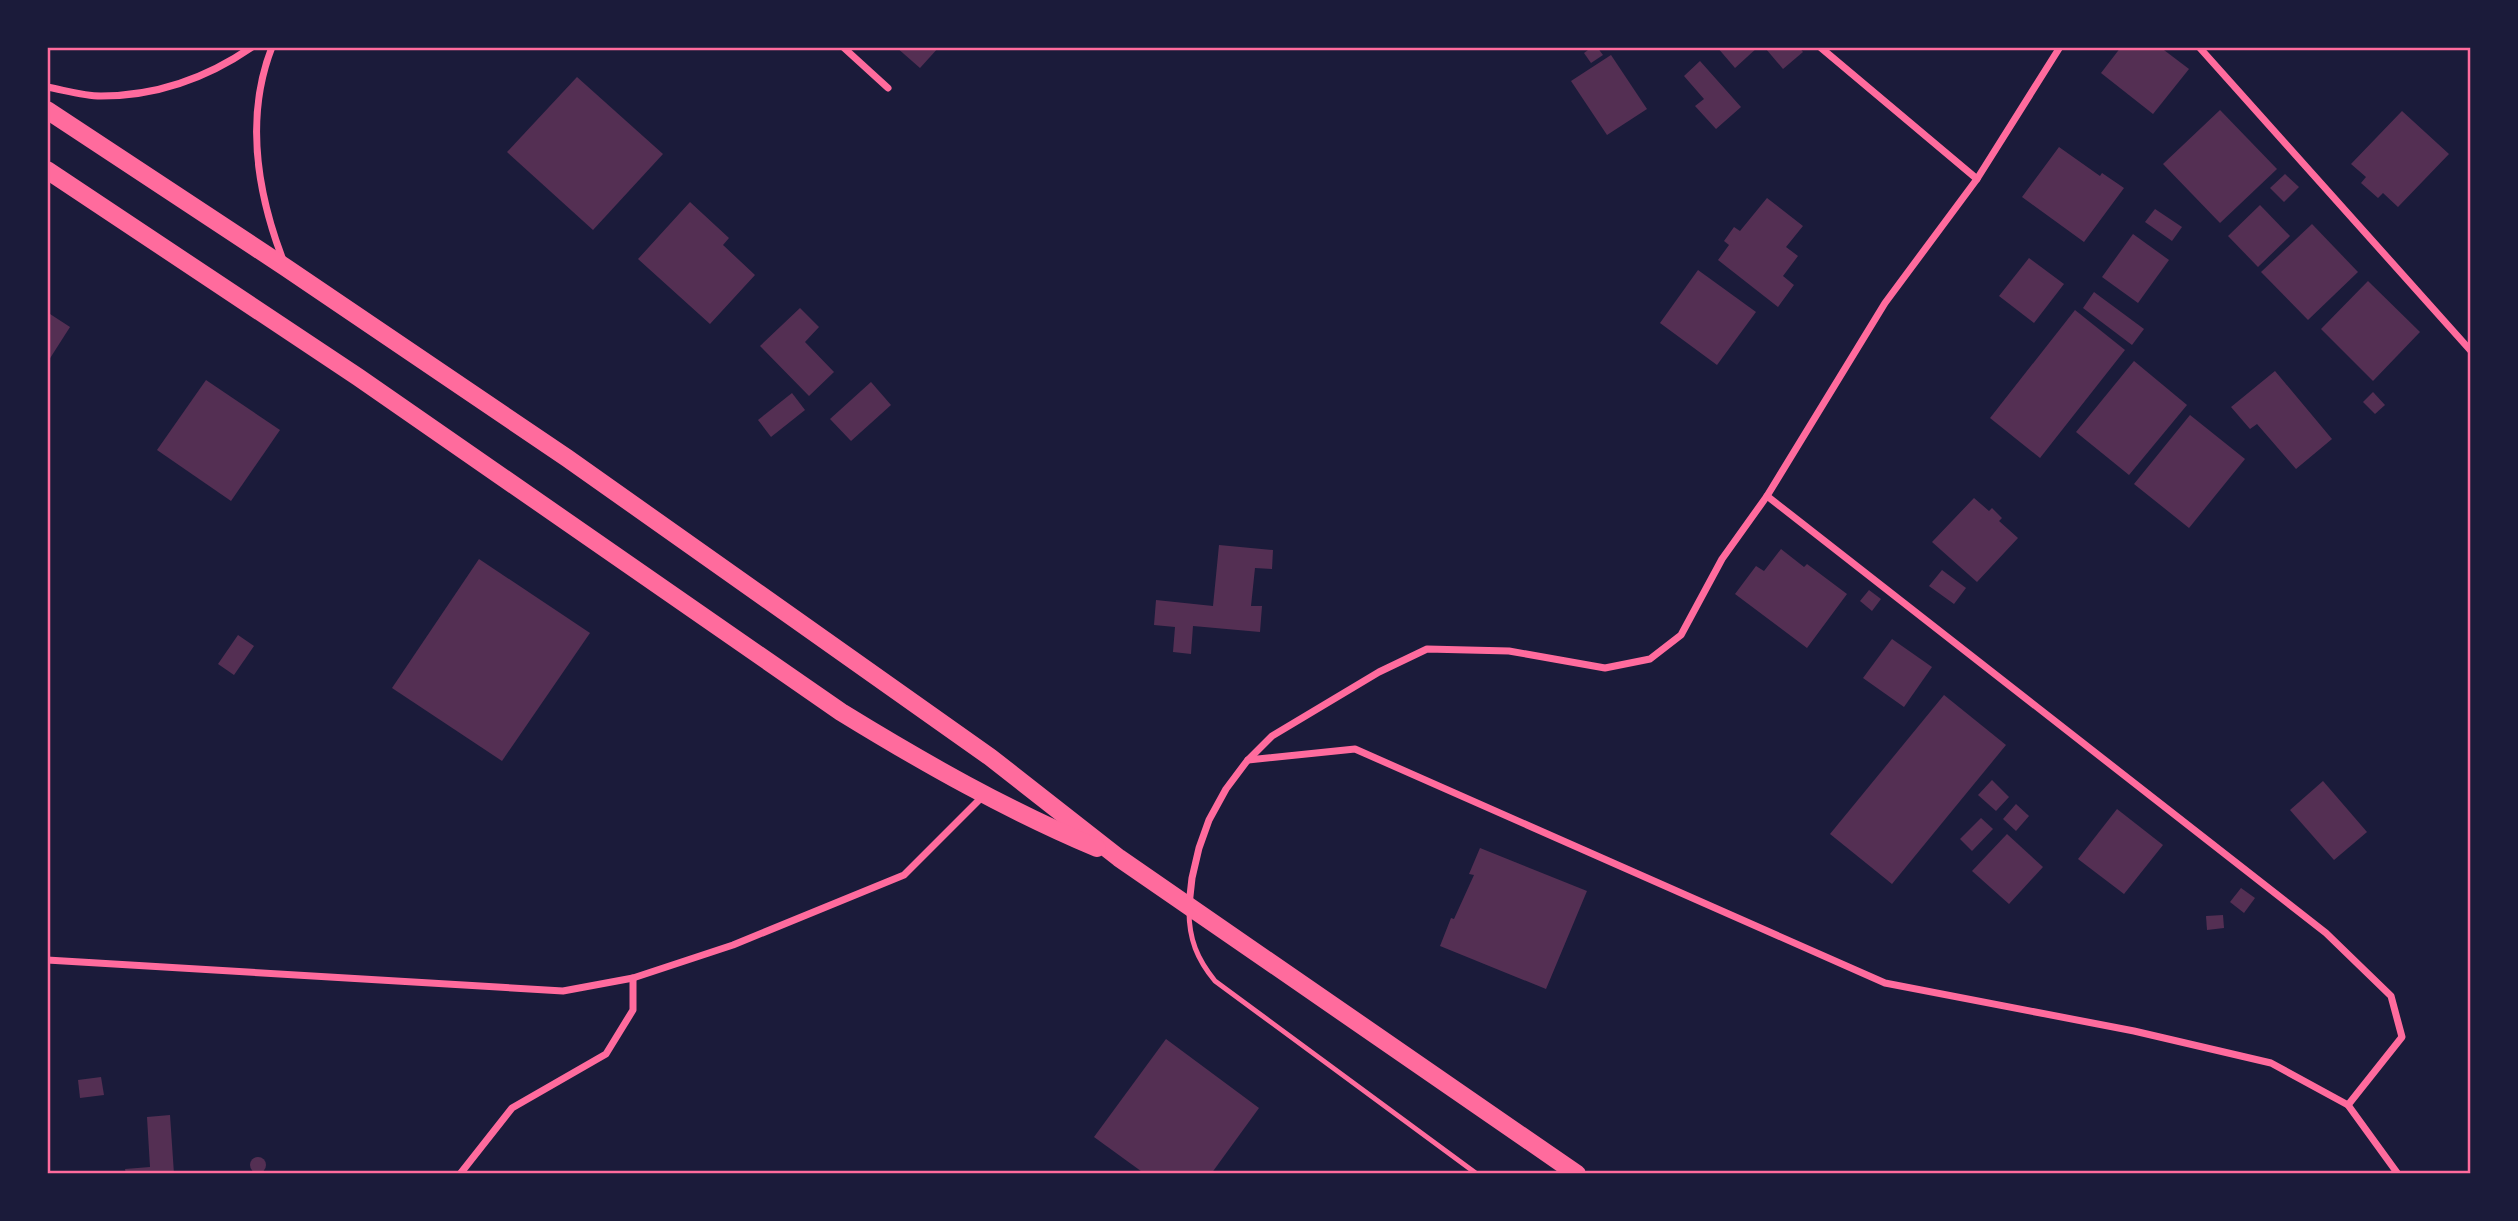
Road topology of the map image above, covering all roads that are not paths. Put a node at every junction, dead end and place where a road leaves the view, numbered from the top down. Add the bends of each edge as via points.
1 (252, 47) edge
2 (272, 47) edge
3 (843, 47) edge
4 (1820, 47) edge
5 (2060, 47) edge
6 (2199, 47) edge
7 (47, 88) edge
8 (888, 88) dead end
9 (47, 110) edge
10 (47, 170) edge
11 (1978, 179) junction
12 (285, 267) junction
13 (2471, 351) edge
14 (1767, 496) junction
15 (1247, 761) junction
16 (984, 796) junction
17 (1119, 858) junction
18 (1189, 907) junction
19 (47, 960) edge
20 (633, 978) junction
21 (2348, 1105) junction
22 (460, 1174) edge
23 (1477, 1174) edge
24 (1577, 1174) edge
25 (2398, 1174) edge

1 - 7 street via 208,74 136,94 98,96
2 - 12 street via 262,87 257,155 271,228
3 - 8 street
4 - 11 street
5 - 11 street
6 - 13 street
9 - 12 main road
10 - 16 main road via 358,377 841,712
11 - 14 street via 1885,303
12 - 17 main road via 725,568 990,757
14 - 15 street via 1722,559 1681,635 1650,659 1605,668 1509,650 1427,649 1272,736
14 - 21 street via 2326,933 2391,996 2402,1038
15 - 18 street via 1209,820 1192,877
15 - 21 street via 1355,748 1885,983 2134,1031 2271,1063
16 - 17 main road
16 - 20 street via 904,875 733,945
17 - 18 main road
18 - 23 lane via 1194,948 1215,981
18 - 24 main road
19 - 20 street via 563,991
20 - 22 street via 633,1010 606,1054 512,1108
21 - 25 street

